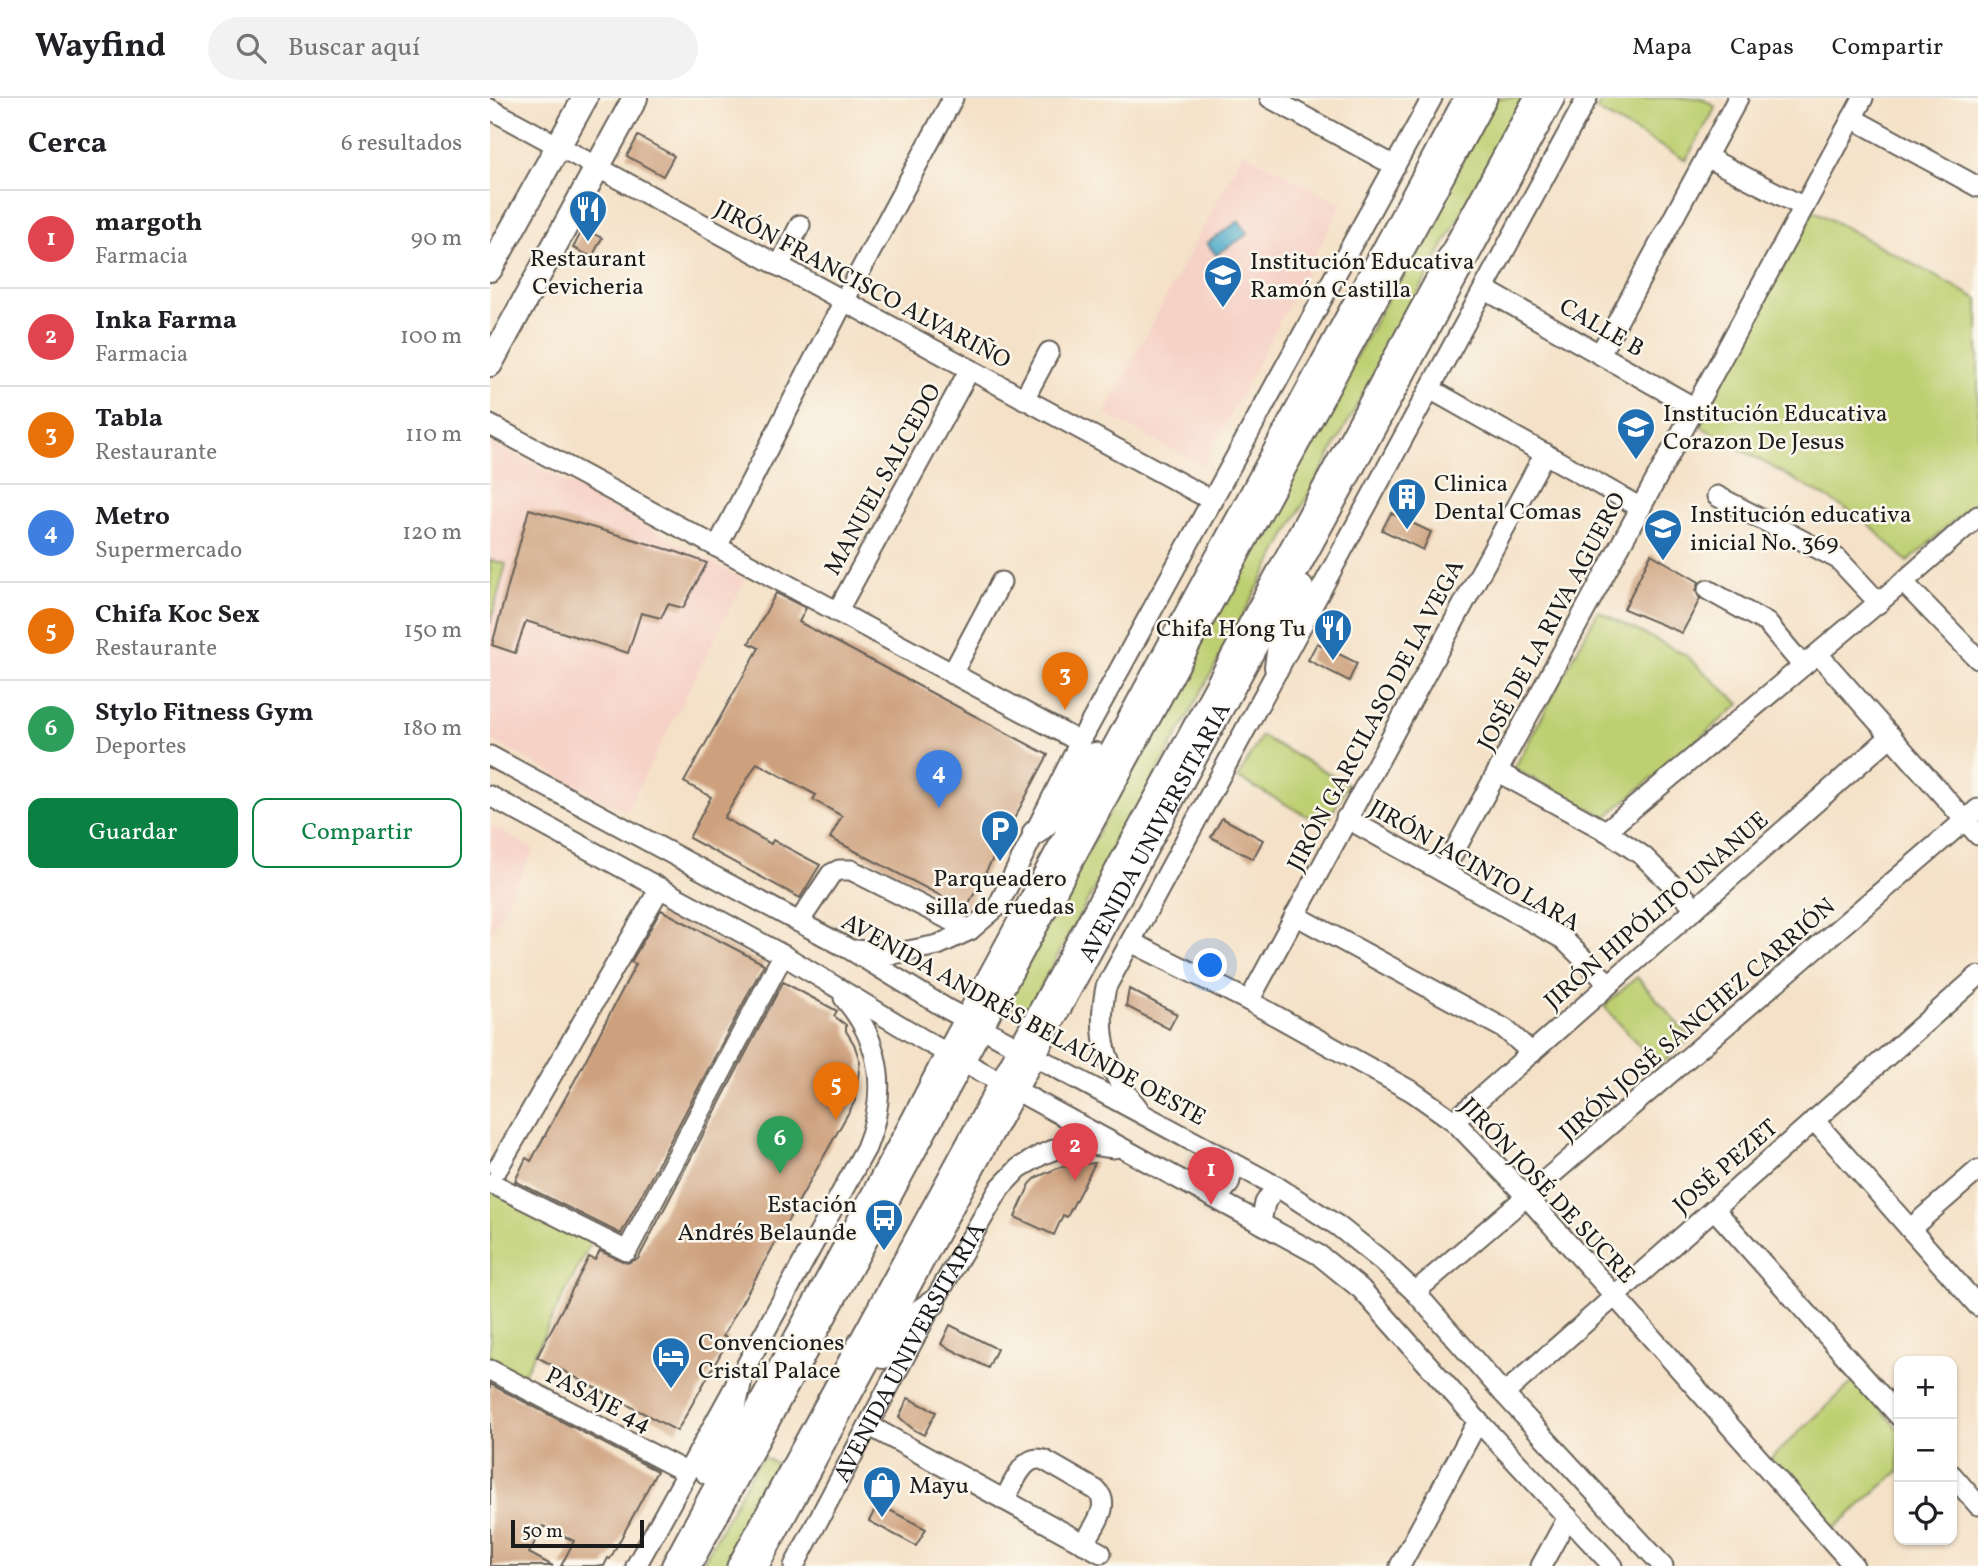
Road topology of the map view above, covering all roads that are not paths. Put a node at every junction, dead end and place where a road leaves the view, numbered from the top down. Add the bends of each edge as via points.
1 (585, 98) edge
2 (635, 98) edge
3 (953, 98) edge
4 (1270, 98) edge
5 (1432, 98) edge
6 (1467, 98) edge
7 (1487, 98) edge
8 (1534, 98) edge
9 (1552, 98) edge
10 (1587, 98) edge
11 (1738, 98) edge
12 (1863, 98) edge
13 (490, 109) edge
14 (1852, 118) junction
15 (559, 146) junction
16 (1706, 157) junction
17 (1395, 166) junction
18 (598, 168) junction
19 (1978, 187) edge
20 (1804, 207) junction
21 (800, 225) dead end
22 (779, 266) junction
23 (490, 269) edge
24 (1484, 289) junction
25 (844, 301) junction
26 (1049, 352) dead end
27 (1600, 354) junction
28 (490, 364) edge
29 (970, 369) junction
30 (1430, 389) junction
31 (1024, 399) junction
32 (1695, 408) junction
33 (490, 425) edge
34 (1545, 453) junction
35 (1717, 496) dead end
36 (1213, 501) junction
37 (1641, 508) junction
38 (1978, 516) edge
39 (1324, 517) junction
40 (717, 547) junction
41 (1001, 582) dead end
42 (1903, 582) junction
43 (1708, 590) dead end
44 (1879, 603) junction
45 (837, 612) junction
46 (1978, 659) edge
47 (1810, 660) junction
48 (1277, 667) junction
49 (952, 674) junction
50 (1123, 734) junction
51 (1891, 736) junction
52 (1080, 743) junction
53 (490, 756) edge
54 (1498, 772) junction
55 (490, 796) edge
56 (1346, 818) junction
57 (1974, 822) edge
58 (1606, 831) junction
59 (1035, 833) junction
60 (1443, 872) junction
61 (728, 884) junction
62 (660, 888) junction
63 (774, 908) junction
64 (1696, 908) junction
65 (1295, 915) junction
66 (710, 916) junction
67 (799, 922) junction
68 (970, 930) junction
69 (755, 940) junction
70 (1131, 942) junction
71 (849, 949) junction
72 (783, 955) junction
73 (1978, 976) edge
74 (832, 984) junction
75 (1609, 984) junction
76 (1249, 1000) junction
77 (974, 1024) junction
78 (1025, 1052) junction
79 (1532, 1053) junction
80 (956, 1057) junction
81 (1007, 1085) junction
82 (1146, 1117) junction
83 (1814, 1120) junction
84 (1454, 1121) junction
85 (1125, 1150) junction
86 (1234, 1165) junction
87 (1978, 1170) edge
88 (494, 1175) edge
89 (1276, 1186) junction
90 (1527, 1197) junction
91 (1217, 1198) junction
92 (1714, 1209) junction
93 (1261, 1221) junction
94 (1910, 1229) junction
95 (1415, 1292) junction
96 (1615, 1296) junction
97 (933, 1303) junction
98 (1978, 1306) edge
99 (490, 1370) edge
100 (740, 1377) junction
101 (1504, 1394) junction
102 (847, 1396) junction
103 (1894, 1410) edge
104 (1478, 1421) junction
105 (870, 1426) junction
106 (686, 1472) junction
107 (1957, 1481) edge
108 (1004, 1500) junction
109 (1978, 1505) edge
110 (1568, 1517) junction
111 (693, 1531) junction
112 (636, 1566) edge
113 (674, 1566) edge
114 (691, 1566) edge
115 (737, 1566) edge
116 (756, 1566) edge
117 (794, 1566) edge
118 (1400, 1566) edge
119 (1541, 1566) edge
120 (1613, 1566) edge
121 (1663, 1566) edge
122 (1854, 1566) edge

1 - 15 main road
2 - 18 main road
3 - 25 street
4 - 17 street
5 - 17 street
6 - 50 main road
7 - 77 street
8 - 78 street
9 - 39 main road, AVENIDA UNIVERSITARIA
10 - 24 street, AVENIDA UNIVERSITARIA
11 - 16 street
12 - 14 street, JOSÉ DE LA RIVA AGUERO
13 - 15 street, JIRÓN FRANCISCO ALVARIÑO
14 - 19 street
14 - 20 street, JOSÉ DE LA RIVA AGUERO
15 - 18 street, JIRÓN FRANCISCO ALVARIÑO
15 - 23 main road
16 - 20 street
16 - 27 street
17 - 36 street
18 - 22 street, JIRÓN FRANCISCO ALVARIÑO
18 - 28 main road
20 - 32 street, JOSÉ DE LA RIVA AGUERO
21 - 22 street
22 - 25 street, JIRÓN FRANCISCO ALVARIÑO
24 - 27 street, CALLE B
24 - 30 street, AVENIDA UNIVERSITARIA
25 - 29 street, JIRÓN FRANCISCO ALVARIÑO
25 - 40 street
26 - 31 street
27 - 32 street, CALLE B
29 - 31 street, JIRÓN FRANCISCO ALVARIÑO
29 - 45 street, MANUEL SALCEDO
30 - 34 street
30 - 48 street, AVENIDA UNIVERSITARIA
31 - 36 street, JIRÓN FRANCISCO ALVARIÑO
32 - 37 street, JOSÉ DE LA RIVA AGUERO
33 - 40 street
34 - 37 street
34 - 56 street, JIRÓN GARCILASO DE LA VEGA
35 - 44 street via 1839,559
36 - 52 street
37 - 54 street, JOSÉ DE LA RIVA AGUERO
38 - 42 street
39 - 48 main road via 1322,535 1281,638
39 - 78 main road, AVENIDA UNIVERSITARIA
40 - 45 street
41 - 49 street
42 - 44 street
42 - 46 street
43 - 47 street via 1767,623
44 - 47 street
45 - 49 street
47 - 51 street
47 - 58 street
48 - 70 street, AVENIDA UNIVERSITARIA
49 - 52 street
50 - 59 main road via 1098,750 1054,816
50 - 77 main road
51 - 57 street
51 - 64 street, JIRÓN HIPÓLITO UNANUE
52 - 59 street
53 - 61 street, AVENIDA ANDRÉS BELAÚNDE OESTE
54 - 58 street
54 - 60 street, JOSÉ DE LA RIVA AGUERO
55 - 62 street
56 - 60 street, JIRÓN JACINTO LARA
56 - 65 street, JIRÓN GARCILASO DE LA VEGA
57 - 90 street, JIRÓN JOSÉ SÁNCHEZ CARRIÓN
58 - 64 street via 1643,856
59 - 68 street via 998,906
60 - 75 street, JIRÓN JACINTO LARA via 1563,939
61 - 63 street, AVENIDA ANDRÉS BELAÚNDE OESTE
61 - 66 street via 724,902
62 - 66 street
62 - 88 street
63 - 67 street, AVENIDA ANDRÉS BELAÚNDE OESTE
63 - 69 street via 761,922
64 - 75 street, JIRÓN HIPÓLITO UNANUE
65 - 76 street, JIRÓN GARCILASO DE LA VEGA
65 - 79 street via 1505,1029
66 - 69 street
67 - 68 street via 831,874 850,870
67 - 71 street, AVENIDA ANDRÉS BELAÚNDE OESTE
68 - 71 street via 921,950 893,954
69 - 72 street
70 - 76 street, JIRÓN JOSÉ DE SUCRE
70 - 82 street, AVENIDA UNIVERSITARIA via 1106,987 1102,1033 1112,1070
71 - 77 street, AVENIDA ANDRÉS BELAÚNDE OESTE
72 - 74 street
72 - 88 street via 628,1251
73 - 83 street, JOSÉ PEZET
74 - 80 street
74 - 100 street via 860,1016 878,1066 874,1128
75 - 79 street, JIRÓN HIPÓLITO UNANUE
76 - 84 street, JIRÓN JOSÉ DE SUCRE via 1413,1092
77 - 78 street, AVENIDA ANDRÉS BELAÚNDE OESTE
77 - 80 main road
78 - 81 main road, AVENIDA UNIVERSITARIA
78 - 82 street, AVENIDA ANDRÉS BELAÚNDE OESTE
79 - 84 street, JIRÓN HIPÓLITO UNANUE
80 - 81 street
80 - 111 main road via 914,1121
80 - 114 street
81 - 85 street
81 - 102 main road, AVENIDA UNIVERSITARIA
81 - 115 street
82 - 86 street, AVENIDA ANDRÉS BELAÚNDE OESTE
83 - 92 street, JOSÉ PEZET
83 - 94 street
84 - 90 street, JIRÓN JOSÉ DE SUCRE
85 - 91 street
85 - 97 street, AVENIDA UNIVERSITARIA via 1066,1145 1019,1168 1000,1188
86 - 89 street, AVENIDA ANDRÉS BELAÚNDE OESTE
86 - 91 street via 1229,1184
87 - 94 street
89 - 93 street
89 - 95 street, AVENIDA ANDRÉS BELAÚNDE OESTE via 1338,1226
90 - 95 street, JIRÓN JOSÉ SÁNCHEZ CARRIÓN
90 - 96 street, JIRÓN JOSÉ DE SUCRE
91 - 93 street
92 - 96 street, JOSÉ PEZET
92 - 103 street
93 - 104 street via 1319,1255 1361,1289
94 - 98 street
95 - 101 street, AVENIDA ANDRÉS BELAÚNDE OESTE
96 - 101 street, JOSÉ PEZET
96 - 122 street, JIRÓN JOSÉ DE SUCRE
97 - 102 main road via 914,1316
97 - 105 street, AVENIDA UNIVERSITARIA
99 - 106 street, PASAJE 44
100 - 106 street
100 - 111 main road via 731,1419 697,1500
101 - 121 street, AVENIDA ANDRÉS BELAÚNDE OESTE
102 - 116 main road, AVENIDA UNIVERSITARIA
104 - 110 street
104 - 118 street
105 - 108 street
105 - 117 street, AVENIDA UNIVERSITARIA
106 - 112 street
107 - 109 street
108 - 108 street via 1093,1548 1103,1496 1044,1461 1027,1461
110 - 119 street
110 - 120 street
111 - 113 main road

